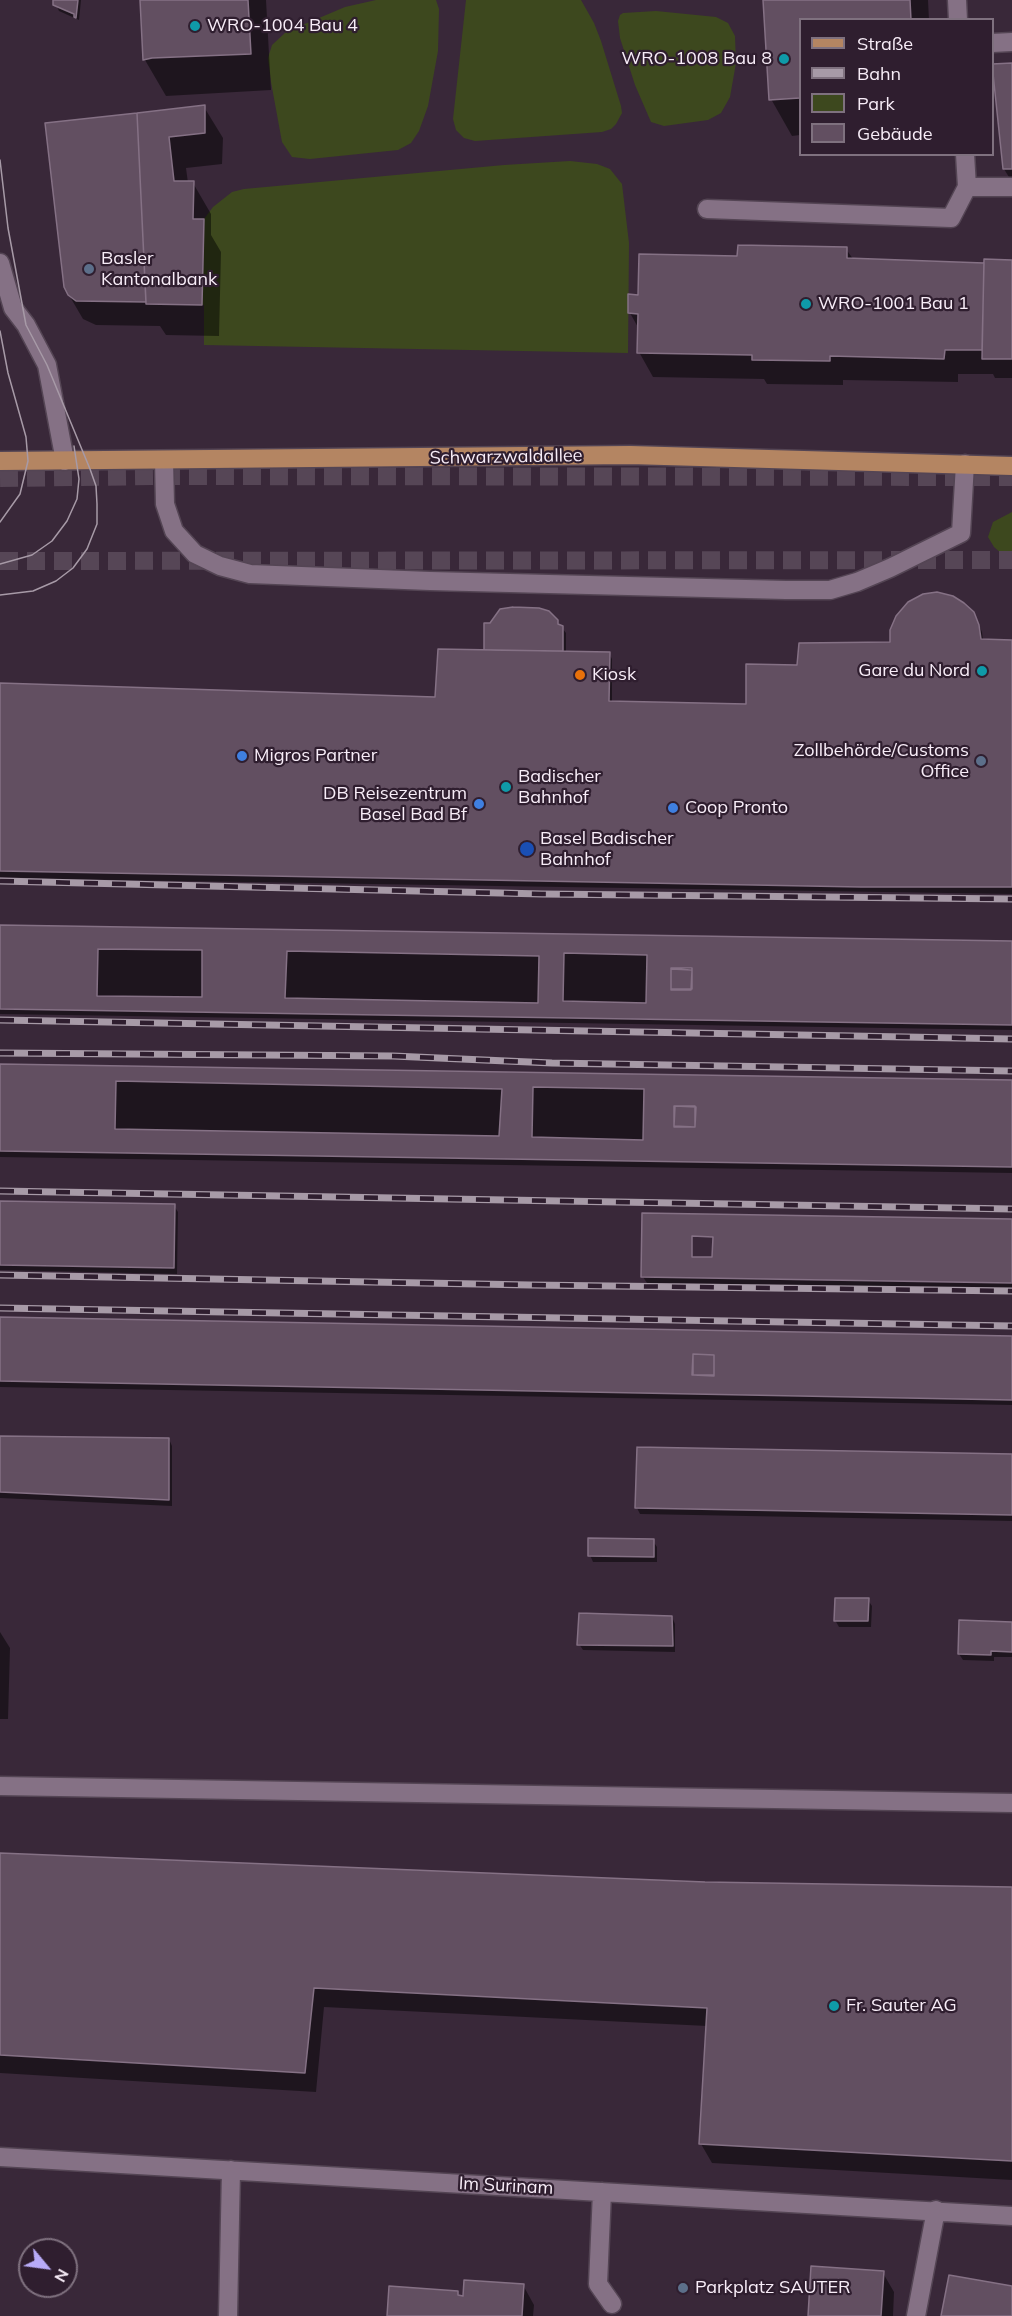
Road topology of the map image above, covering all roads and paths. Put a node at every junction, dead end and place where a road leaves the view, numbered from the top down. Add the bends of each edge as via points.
1 (957, 0) edge
2 (958, 18) edge
3 (1012, 42) edge
4 (994, 43) edge
5 (965, 156) edge
6 (967, 187) junction
7 (1012, 187) edge
8 (707, 209) dead end
9 (0, 263) edge
10 (164, 460) junction
11 (0, 461) edge
12 (65, 461) junction
13 (965, 464) junction
14 (1012, 466) edge
15 (0, 1786) edge
16 (1012, 1803) edge
17 (0, 2157) edge
18 (231, 2170) junction
19 (602, 2192) junction
20 (936, 2210) junction
21 (1012, 2216) edge
22 (612, 2304) dead end
23 (228, 2316) edge
24 (916, 2316) edge

1 - 2 street
3 - 4 street
5 - 6 street
6 - 7 street
6 - 8 street via 951,218
9 - 12 street via 13,308 47,365
10 - 12 main road, Schwarzwaldallee
10 - 13 main road, Schwarzwaldallee via 630,455
10 - 13 street via 165,504 174,531 195,554 250,574 786,590 830,590 857,582 961,533
11 - 12 main road, Schwarzwaldallee
13 - 14 main road, Schwarzwaldallee
15 - 16 street
17 - 18 street, Im Surinam
18 - 19 street, Im Surinam
18 - 23 street
19 - 20 street, Im Surinam
19 - 22 street via 598,2284
20 - 21 street, Im Surinam
20 - 24 street

